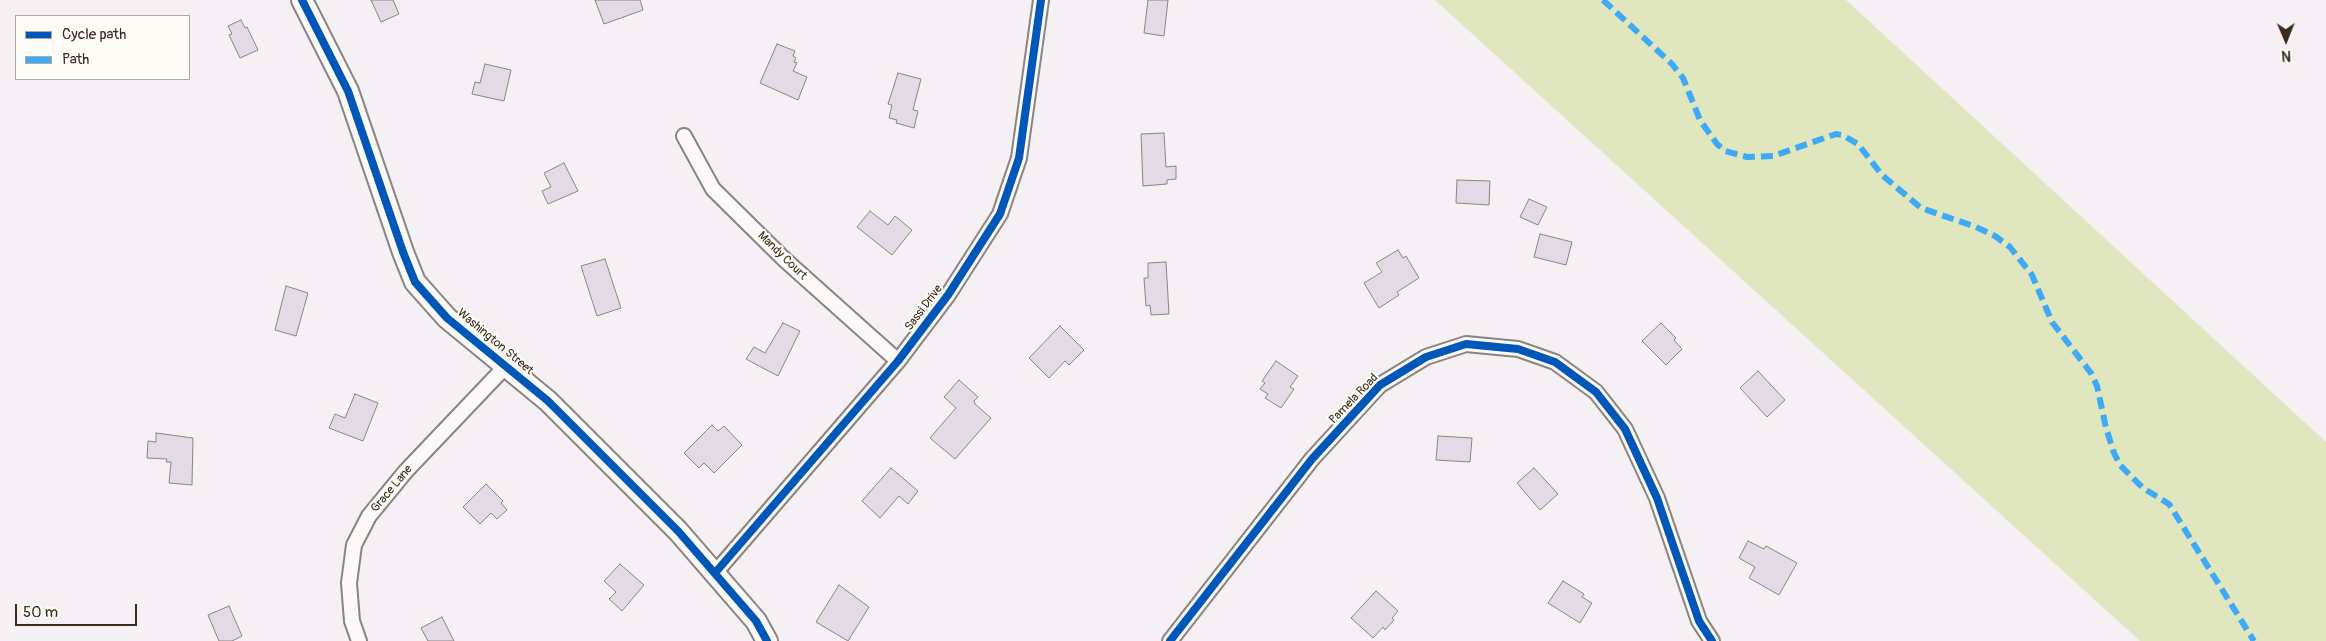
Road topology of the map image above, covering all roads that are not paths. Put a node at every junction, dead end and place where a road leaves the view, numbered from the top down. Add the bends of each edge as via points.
1 (302, 0) edge
2 (1041, 0) edge
3 (684, 136) dead end
4 (898, 361) junction
5 (504, 367) junction
6 (715, 574) junction
7 (359, 641) edge
8 (768, 641) edge
9 (1170, 641) edge
10 (1712, 641) edge

1 - 5 street, Washington Street via 348,91 415,282 447,318
2 - 4 street, Sassi Drive via 1018,158 1000,214 948,295
3 - 4 street, Mandy Court via 713,189 785,260
4 - 6 street, Sassi Drive
5 - 6 street, Washington Street via 548,401 678,531
5 - 7 street, Grace Lane via 406,471 369,516 354,545 349,583 352,620
6 - 8 street, Washington Street via 756,621
9 - 10 street, Pamela Road via 1312,459 1380,385 1426,357 1466,344 1518,349 1555,362 1596,392 1625,429 1657,498 1699,621

